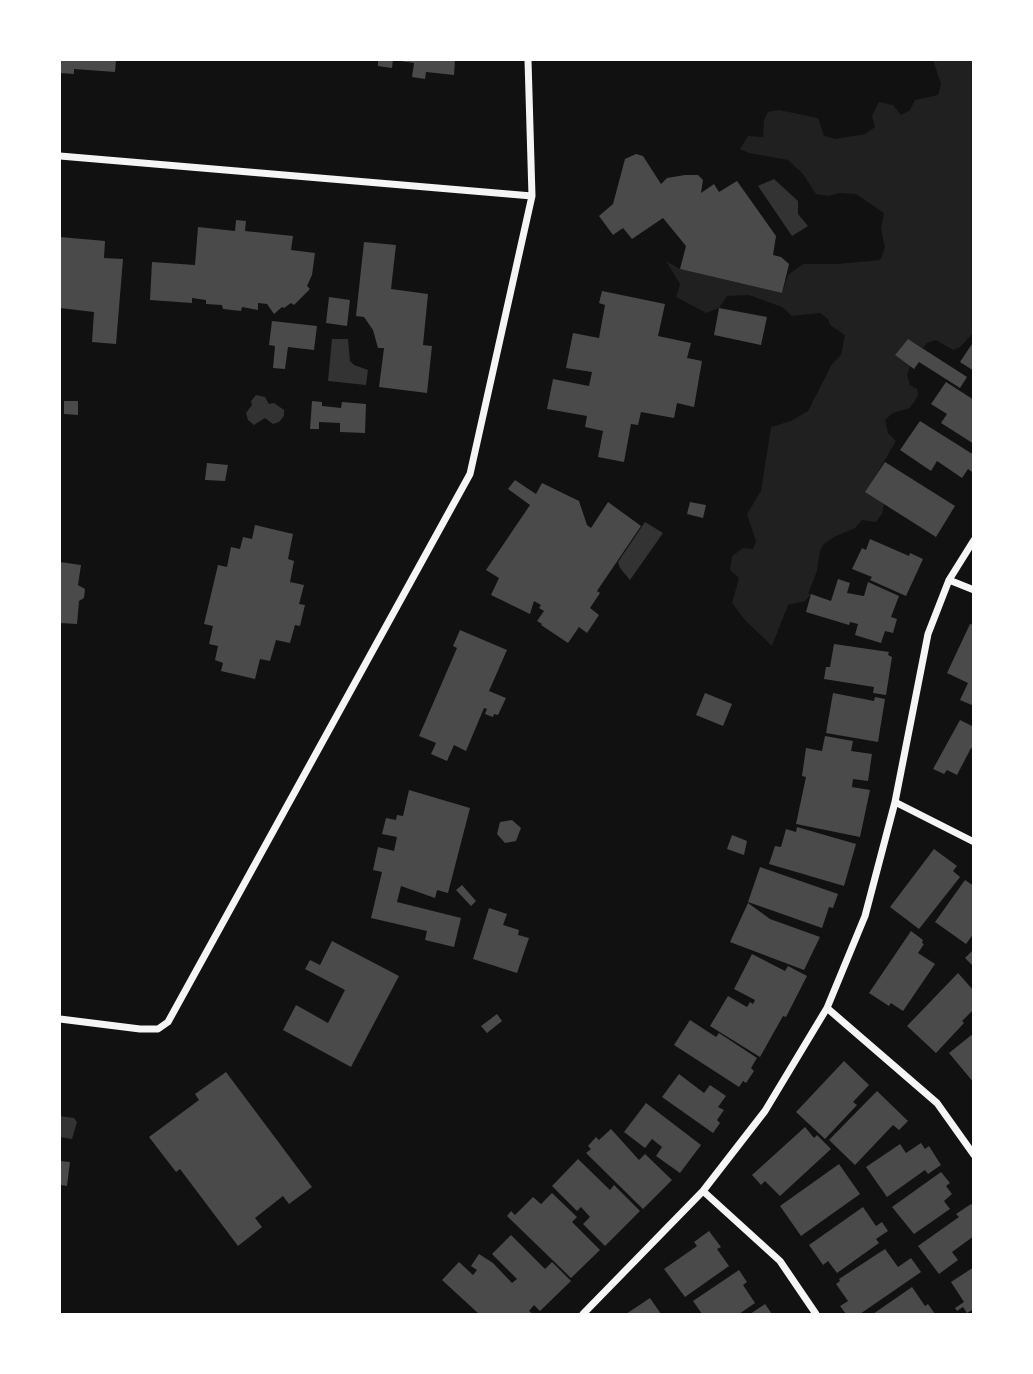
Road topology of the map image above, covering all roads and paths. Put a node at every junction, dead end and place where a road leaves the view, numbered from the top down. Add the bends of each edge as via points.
1 (528, 60) edge
2 (60, 156) edge
3 (531, 196) junction
4 (974, 540) edge
5 (949, 580) junction
6 (974, 590) edge
7 (895, 802) junction
8 (974, 842) edge
9 (827, 1008) junction
10 (60, 1019) edge
11 (974, 1156) edge
12 (703, 1191) junction
13 (583, 1314) edge
14 (816, 1314) edge

1 - 3 street
2 - 3 street
3 - 10 street via 470,474 168,1022 158,1029
4 - 5 street
5 - 6 street
5 - 7 street via 929,634
7 - 8 street
7 - 9 street via 865,916
9 - 11 street via 937,1104
9 - 12 street via 765,1111
12 - 13 street
12 - 14 street via 780,1261

